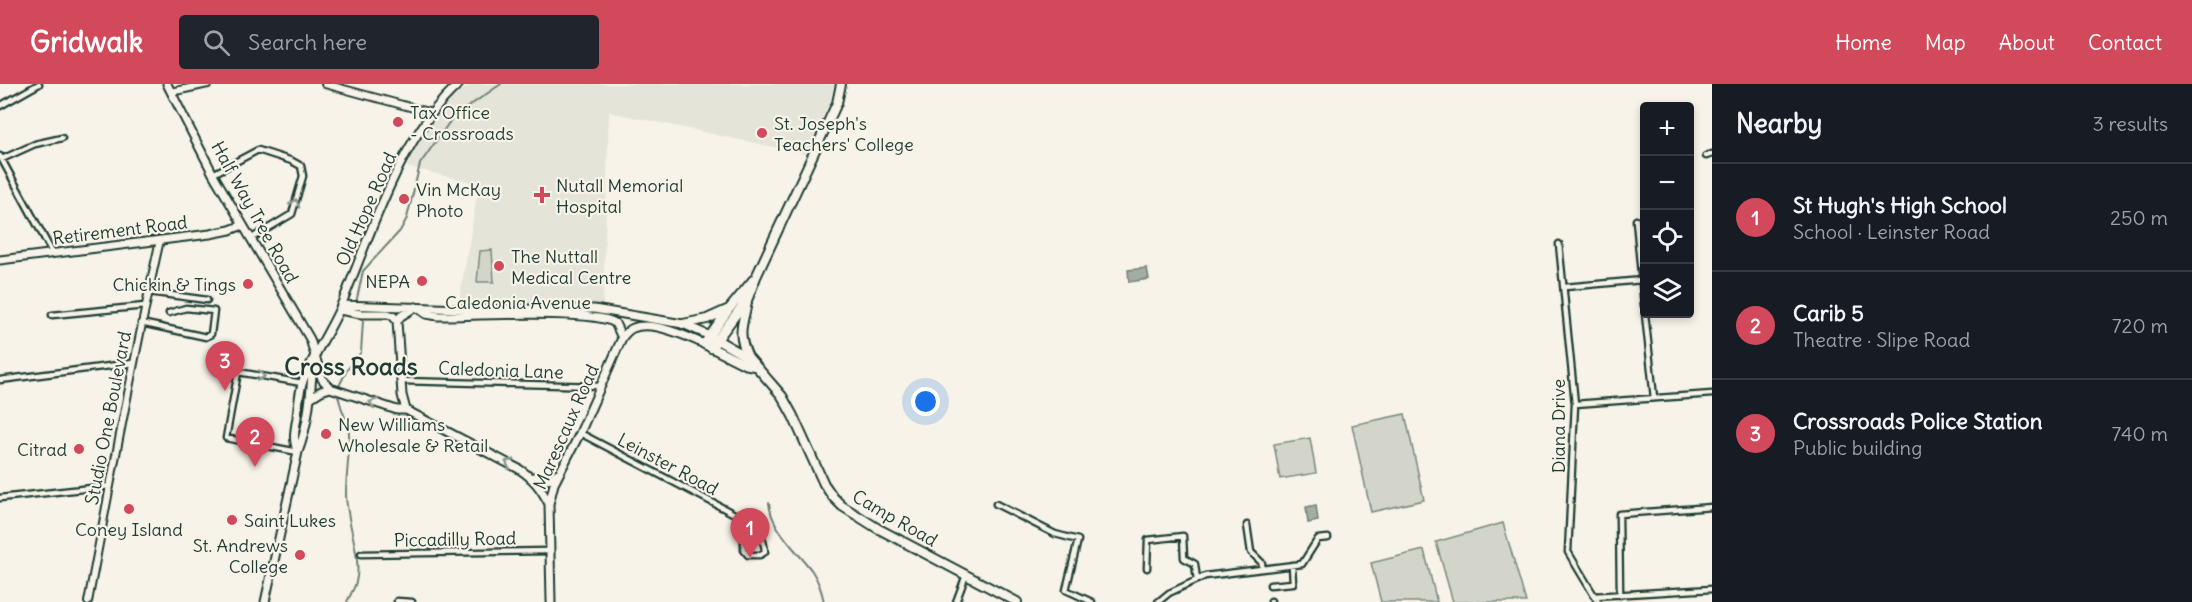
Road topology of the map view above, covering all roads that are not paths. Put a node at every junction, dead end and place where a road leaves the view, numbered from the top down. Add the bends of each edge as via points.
1 (39, 84) edge
2 (167, 84) edge
3 (208, 84) edge
4 (325, 84) edge
5 (459, 84) edge
6 (841, 84) edge
7 (171, 92) junction
8 (0, 106) edge
9 (432, 113) junction
10 (62, 138) dead end
11 (1, 157) edge
12 (213, 174) junction
13 (1636, 220) dead end
14 (243, 225) junction
15 (252, 238) junction
16 (160, 240) junction
17 (1559, 244) dead end
18 (53, 254) junction
19 (0, 260) edge
20 (1640, 264) edge
21 (756, 277) junction
22 (1640, 280) edge
23 (1565, 287) junction
24 (148, 292) junction
25 (748, 298) junction
26 (207, 300) dead end
27 (145, 306) junction
28 (416, 307) junction
29 (340, 308) junction
30 (730, 308) junction
31 (358, 310) junction
32 (169, 313) dead end
33 (52, 315) dead end
34 (1645, 318) edge
35 (397, 321) junction
36 (141, 323) junction
37 (683, 324) junction
38 (713, 337) junction
39 (622, 338) junction
40 (708, 346) junction
41 (314, 356) junction
42 (749, 358) junction
43 (133, 363) junction
44 (754, 366) junction
45 (0, 380) edge
46 (401, 381) junction
47 (302, 383) junction
48 (601, 386) junction
49 (335, 390) junction
50 (1712, 394) edge
51 (310, 398) junction
52 (1654, 398) junction
53 (1575, 404) junction
54 (406, 411) junction
55 (580, 433) junction
56 (298, 452) junction
57 (560, 471) junction
58 (530, 476) junction
59 (111, 486) junction
60 (0, 498) edge
61 (549, 504) junction
62 (996, 504) dead end
63 (1712, 507) edge
64 (744, 519) junction
65 (1247, 525) dead end
66 (1328, 538) dead end
67 (550, 551) junction
68 (361, 554) dead end
69 (1292, 565) junction
70 (1147, 568) dead end
71 (1262, 569) junction
72 (966, 576) junction
73 (1197, 580) junction
74 (1270, 585) dead end
75 (1712, 589) edge
76 (1620, 595) junction
77 (1594, 596) junction
78 (397, 601) edge
79 (88, 602) edge
80 (265, 602) edge
81 (412, 602) edge
82 (551, 602) edge
83 (956, 602) edge
84 (1017, 602) edge
85 (1092, 602) edge
86 (1158, 602) edge
87 (1598, 602) edge

1 - 8 street
2 - 7 main road, Half Way Tree Road
3 - 7 street
4 - 9 street
5 - 9 main road, Old Hope Road
6 - 21 main road via 837,103
7 - 12 main road, Half Way Tree Road
9 - 29 main road, Old Hope Road via 400,165
10 - 11 street
11 - 18 street
12 - 14 main road, Half Way Tree Road
15 -> 12 street via 292,214 303,176 301,166 258,150
13 - 20 street
14 - 15 main road, Half Way Tree Road
14 - 16 main road, Retirement Road
15 - 41 main road, Half Way Tree Road via 310,339
16 - 18 main road, Retirement Road
16 - 24 street, Studio One Boulevard
17 - 23 street, Diana Drive
18 - 19 main road, Retirement Road
21 - 25 main road
21 - 30 main road
22 - 23 street
23 - 53 street, Diana Drive
24 - 26 street
24 - 27 street, Studio One Boulevard
25 - 38 main road
25 - 42 main road via 740,332
27 - 33 street
27 - 36 street, Studio One Boulevard
28 - 31 main road, Caledonia Avenue
28 - 35 main road
28 - 37 main road, Caledonia Avenue via 594,309
28 - 39 main road, Caledonia Avenue via 438,316 604,318 615,323
29 - 31 main road
29 - 41 main road, Old Hope Road
30 - 37 main road
30 - 38 main road
31 - 35 main road via 388,314
32 - 36 street via 186,308 214,311 211,334 206,337
34 - 52 street
35 - 46 main road
36 - 43 street, Studio One Boulevard
37 - 38 main road, Caledonia Avenue
38 - 40 main road
38 - 42 main road, Camp Road
39 - 40 main road via 633,328 649,326
39 - 48 main road, Marescaux Road
40 - 44 main road, Camp Road
41 - 47 main road, Old Hope Road
41 - 49 main road, Half Way Tree Road via 322,379
41 - 51 main road
42 - 44 main road, Camp Road
43 - 45 street
43 - 59 street, Studio One Boulevard
44 - 72 main road, Camp Road via 767,377 794,416 832,497 877,528
46 - 48 street, Caledonia Lane
46 - 54 main road
47 - 56 main road, Old Hope Road via 293,443
56 -> 47 street via 226,438 238,372
48 - 55 main road, Marescaux Road
49 - 51 main road via 321,391
54 -> 49 main road
50 - 52 street
51 - 56 main road
52 - 53 street
53 - 77 street, Diana Drive via 1568,552
58 -> 54 main road
55 - 57 main road, Marescaux Road
55 - 64 street, Leinster Road
56 - 80 main road
57 - 58 main road via 547,480
57 - 61 main road, Marescaux Road
58 - 61 main road
59 - 60 street
59 - 79 street, Studio One Boulevard
61 - 67 main road, Marescaux Road
62 - 85 street via 1055,534 1078,540 1066,590
63 - 76 street via 1619,514
64 - 64 street via 762,537 765,552 760,555 748,555 744,549
65 - 71 street via 1251,552 1262,563
66 - 69 street via 1318,539 1302,564
67 - 68 street, Piccadilly Road
67 - 82 main road, Marescaux Road
69 - 71 street
69 - 74 street via 1293,583
70 - 73 street via 1148,540 1183,536 1184,558 1195,564
71 - 73 street
72 - 83 street
72 - 84 main road, Camp Road
73 - 86 street
75 - 76 street
76 - 77 street
77 - 87 street, Diana Drive
78 - 81 street

